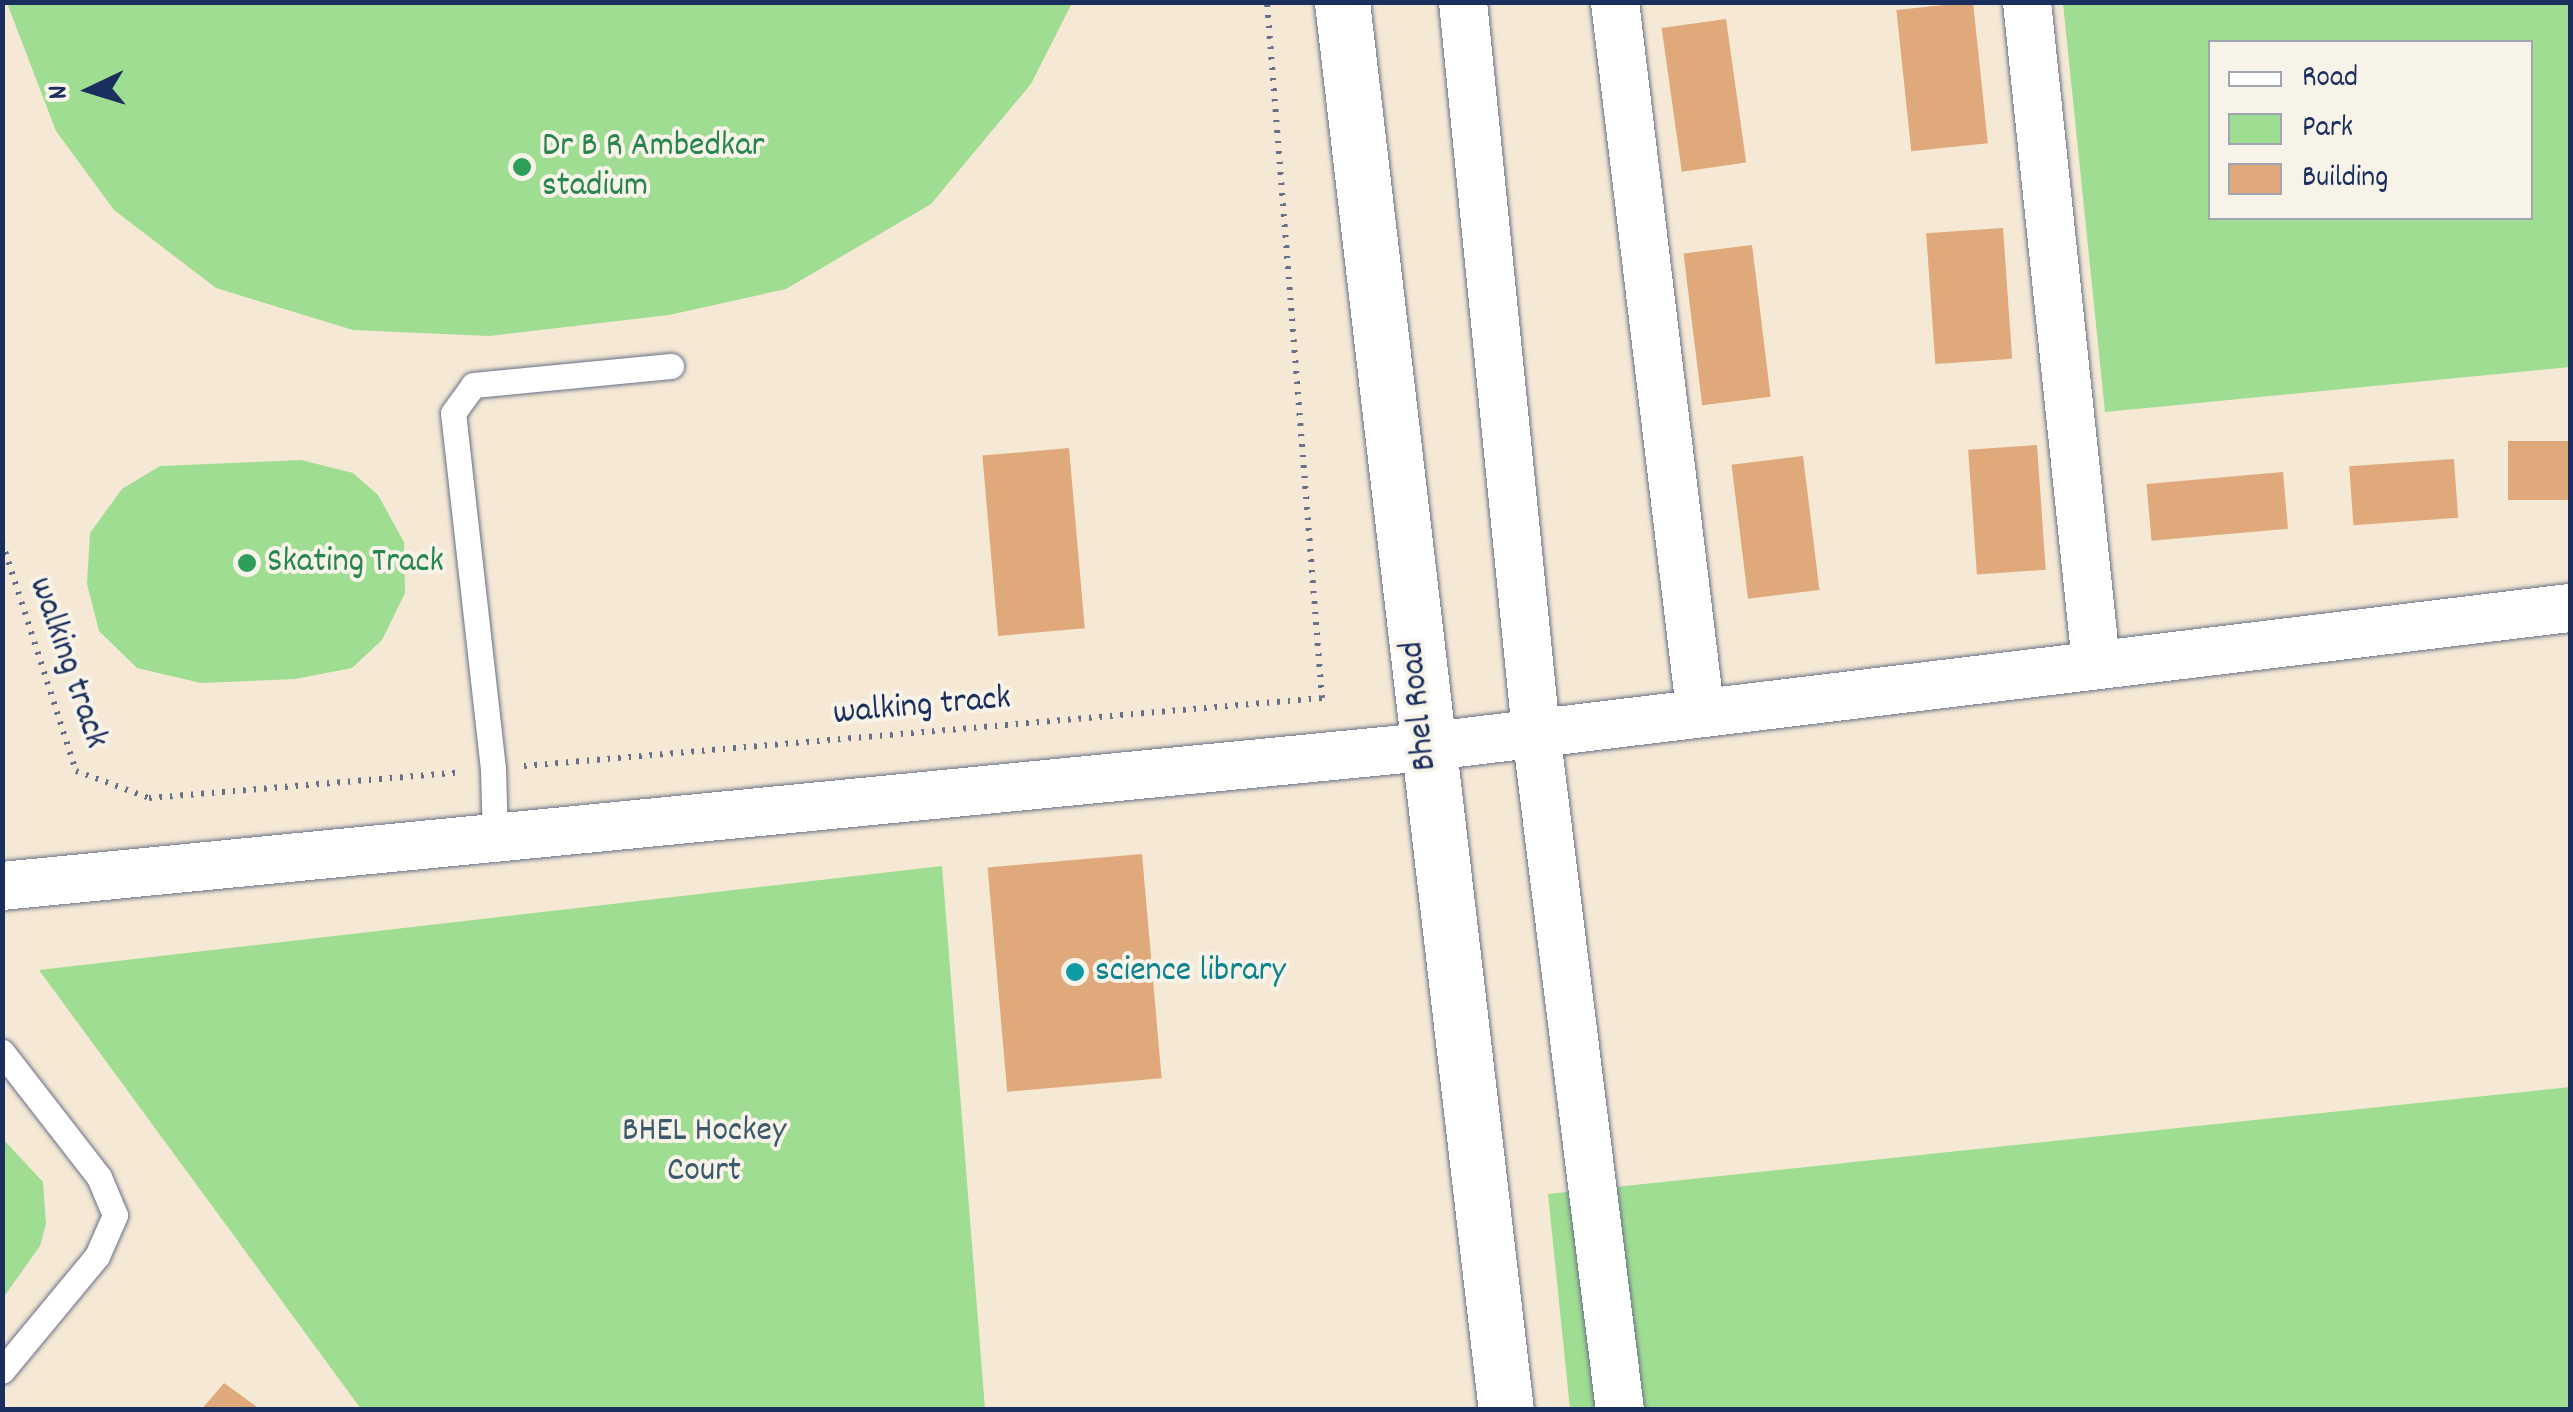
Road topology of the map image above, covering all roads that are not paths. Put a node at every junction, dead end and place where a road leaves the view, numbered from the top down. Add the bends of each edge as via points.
1 (1342, 2) edge
2 (1463, 2) edge
3 (1615, 2) edge
4 (2027, 2) edge
5 (671, 366) dead end
6 (2570, 608) edge
7 (2096, 662) junction
8 (1700, 709) junction
9 (1536, 732) junction
10 (1424, 746) junction
11 (495, 840) junction
12 (2, 886) edge
13 (2, 1052) edge
14 (2, 1371) edge
15 (1506, 1410) edge
16 (1620, 1410) edge

1 - 10 street, Bhel Road
2 - 9 street
3 - 8 street
4 - 7 street
5 - 11 lane via 473,385 453,413
6 - 7 street
7 - 8 street
8 - 9 street
9 - 10 street
9 - 16 street
10 - 11 street
10 - 15 street, Bhel Road
11 - 12 street
13 - 14 lane via 105,1186 115,1215 96,1256

